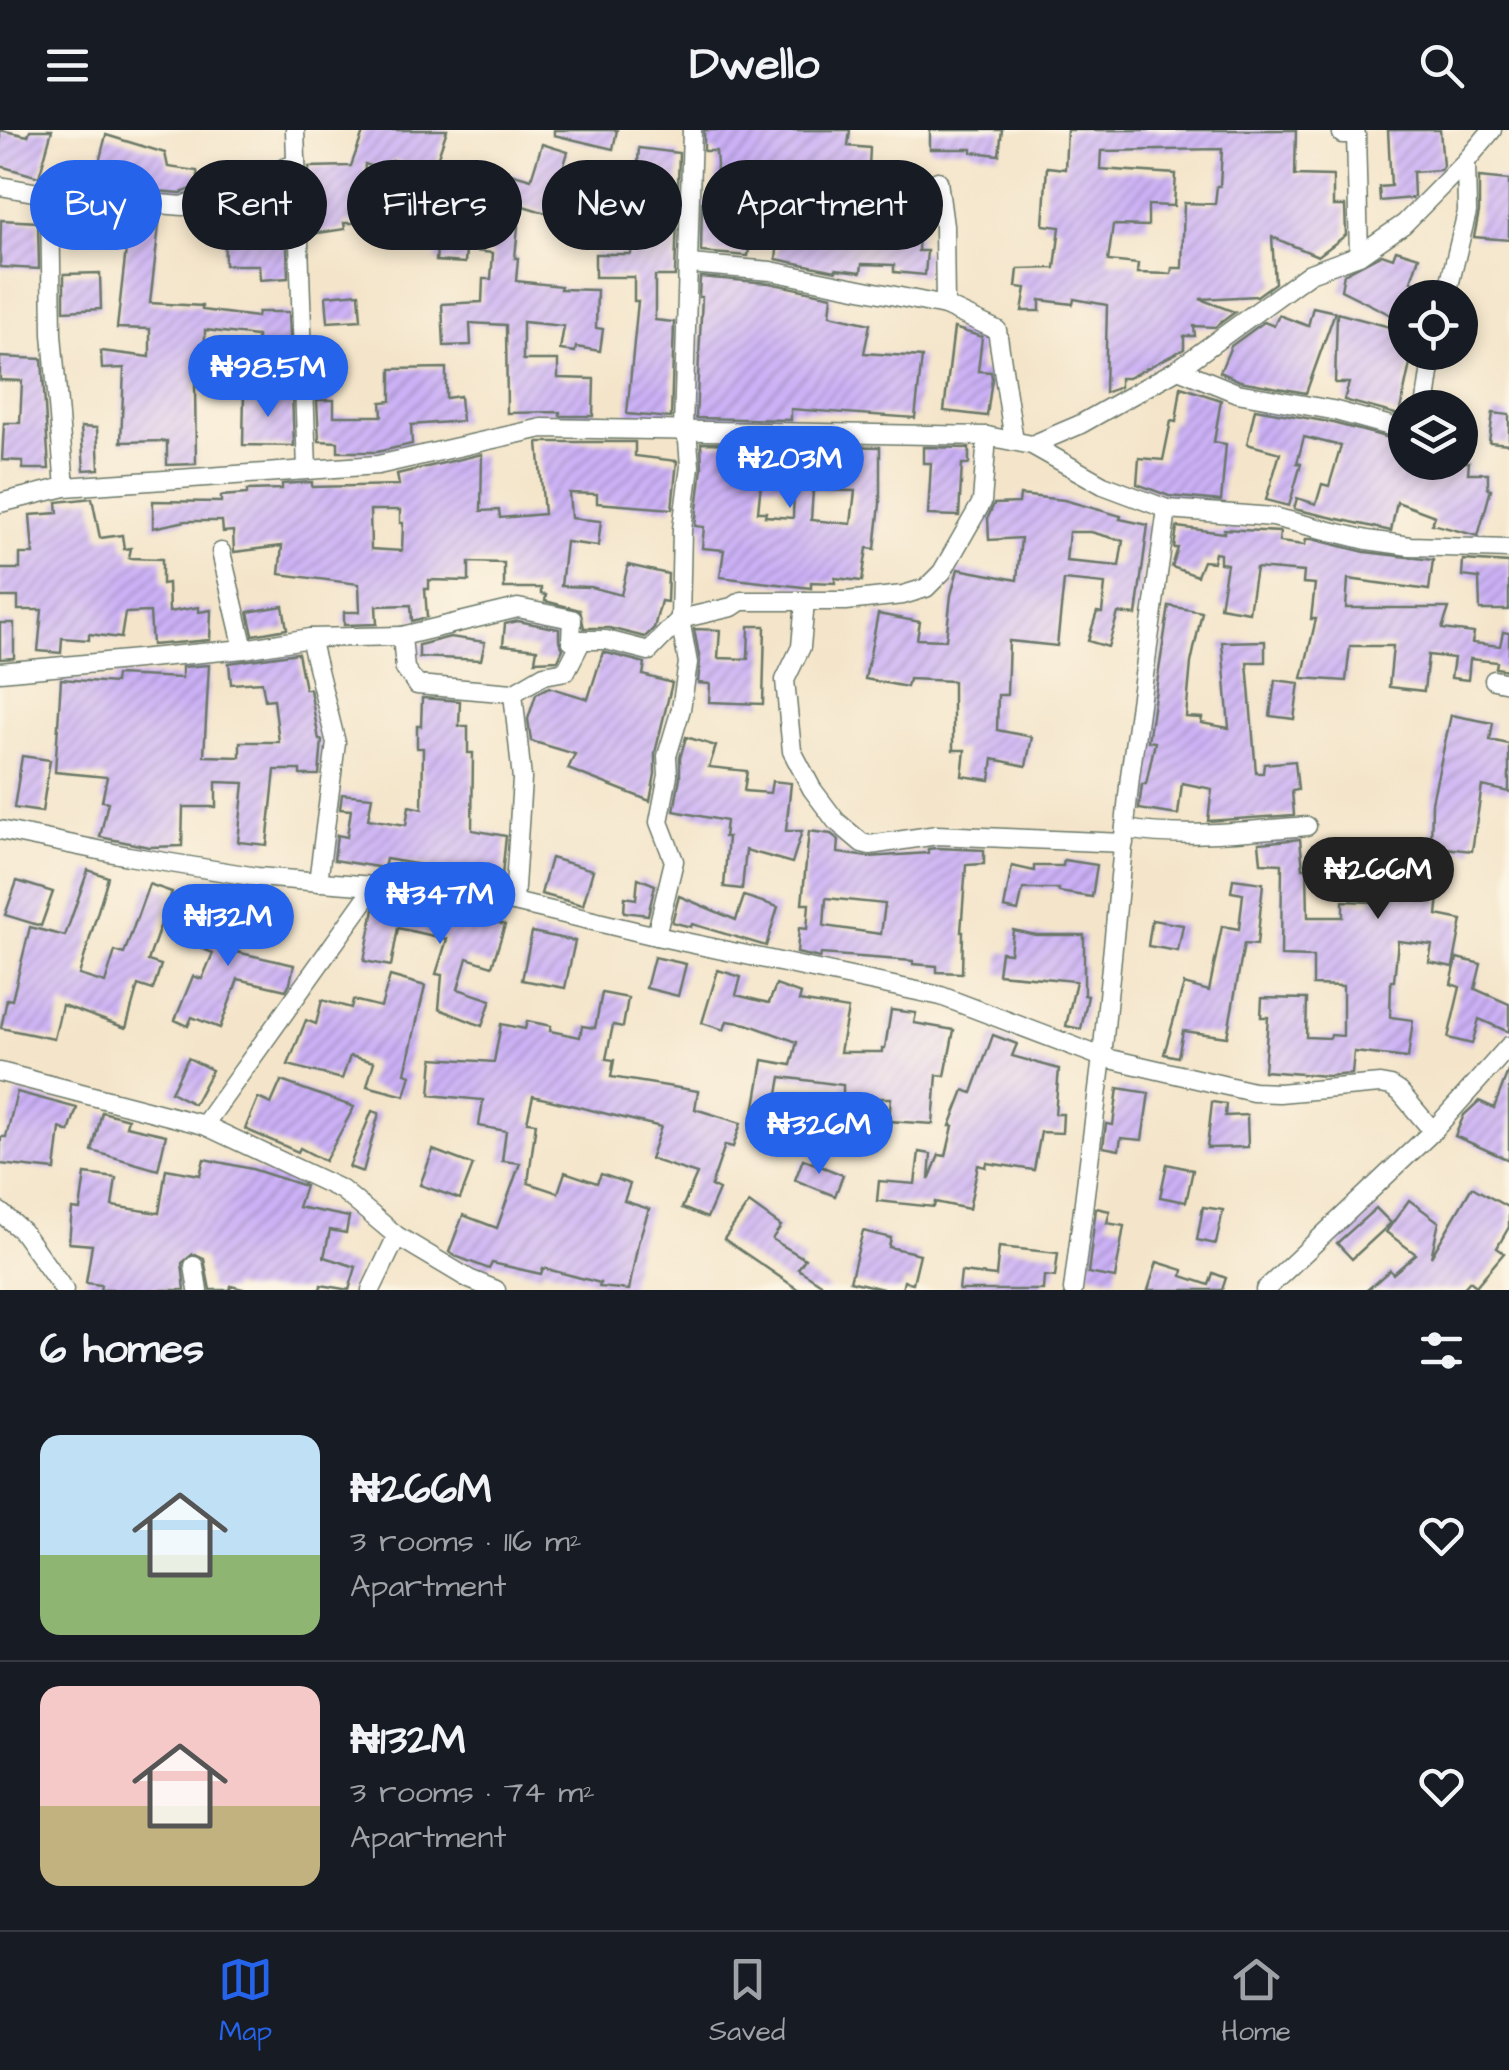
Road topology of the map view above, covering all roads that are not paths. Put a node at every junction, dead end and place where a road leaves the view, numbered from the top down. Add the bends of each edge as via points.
1 (296, 130) edge
2 (692, 130) edge
3 (1342, 130) edge
4 (1492, 130) edge
5 (295, 160) edge
6 (1466, 161) junction
7 (0, 186) edge
8 (30, 191) edge
9 (943, 218) edge
10 (51, 250) edge
11 (298, 250) edge
12 (1360, 255) junction
13 (690, 264) junction
14 (1450, 280) edge
15 (946, 306) junction
16 (1178, 370) junction
17 (1388, 425) edge
18 (683, 428) junction
19 (988, 436) junction
20 (1023, 443) junction
21 (307, 469) junction
22 (65, 487) junction
23 (0, 503) edge
24 (1167, 509) junction
25 (1509, 549) edge
26 (221, 552) dead end
27 (805, 600) junction
28 (680, 619) junction
29 (402, 636) junction
30 (310, 638) junction
31 (582, 640) junction
32 (244, 648) junction
33 (0, 672) edge
34 (513, 693) junction
35 (1307, 826) dead end
36 (0, 830) edge
37 (1124, 836) junction
38 (318, 882) junction
39 (375, 886) junction
40 (514, 902) junction
41 (656, 936) junction
42 (1509, 1046) edge
43 (1102, 1057) junction
44 (0, 1072) edge
45 (204, 1125) junction
46 (1434, 1131) junction
47 (0, 1212) edge
48 (398, 1236) junction
49 (194, 1266) dead end
50 (64, 1290) edge
51 (198, 1290) edge
52 (371, 1290) edge
53 (496, 1290) edge
54 (1073, 1290) edge
55 (1266, 1290) edge

1 - 5 street
2 - 13 street
3 - 12 street via 1356,134
4 - 6 street
6 - 12 street via 1404,224
6 - 14 street via 1467,212
7 - 8 street
9 - 15 street
10 - 22 street
11 - 21 street
12 - 16 street via 1310,273
13 - 15 street via 770,271
13 - 18 street
15 - 20 street via 997,330
16 - 17 street via 1237,394
16 - 20 street via 1079,425
18 - 19 street
18 - 21 street via 542,428 378,465
18 - 28 street via 690,466
19 - 20 street
19 - 27 street via 982,502 926,588 902,596
20 - 24 street
21 - 22 street
22 - 23 street
24 - 25 street via 1273,517 1410,546
24 - 37 street
26 - 32 street
27 - 28 street via 750,600
27 - 37 street via 801,648 785,680 792,751 836,822 862,843 937,835
28 - 31 street via 650,651
28 - 41 street via 688,663 659,822 674,862
29 - 30 street
29 - 31 street via 518,608 572,619 571,640
29 - 34 street via 405,669 417,685
30 - 32 street
30 - 38 street via 336,742
31 - 34 street via 566,671
32 - 33 street
34 - 40 street via 522,779
35 - 37 street
36 - 38 street via 164,862
37 - 43 street
38 - 39 street
39 - 40 street
39 - 45 street
40 - 41 street
41 - 43 street via 941,996
42 - 46 street
43 - 46 street via 1253,1092 1392,1086
43 - 54 street
44 - 45 street
45 - 48 street via 342,1190
46 - 55 street
47 - 50 street
48 - 52 street
48 - 53 street
49 - 51 street

